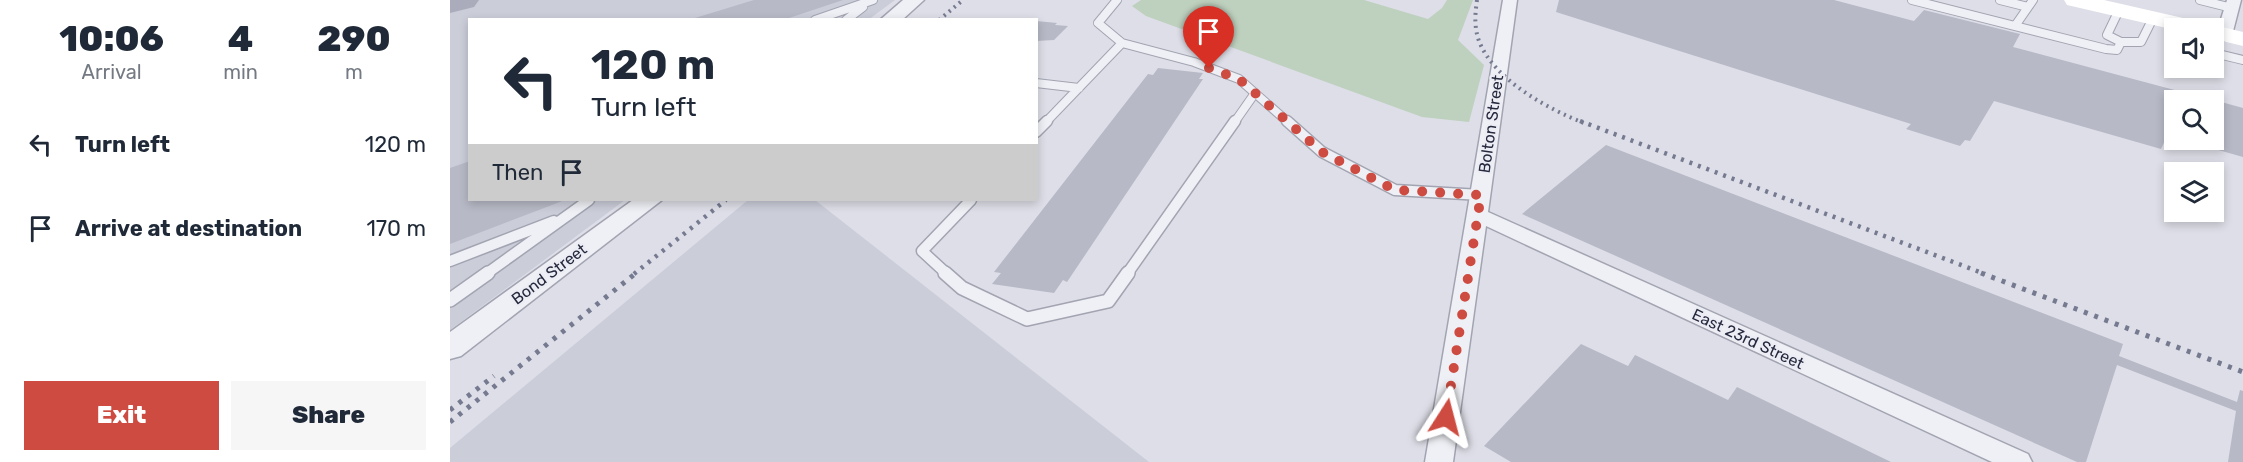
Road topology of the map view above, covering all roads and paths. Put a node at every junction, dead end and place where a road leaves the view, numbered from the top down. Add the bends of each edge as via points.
1 (873, 0) edge
2 (915, 0) edge
3 (1117, 0) edge
4 (1510, 0) edge
5 (1912, 0) edge
6 (2000, 0) edge
7 (2075, 0) edge
8 (2200, 0) edge
9 (2031, 3) edge
10 (2233, 4) edge
11 (2119, 10) junction
12 (820, 18) edge
13 (849, 18) edge
14 (892, 18) edge
15 (2153, 18) junction
16 (2164, 20) edge
17 (2015, 26) junction
18 (2224, 40) edge
19 (2121, 42) junction
20 (1122, 43) junction
21 (2243, 60) edge
22 (1038, 83) edge
23 (1079, 88) junction
24 (1255, 93) junction
25 (1038, 130) edge
26 (587, 201) edge
27 (648, 201) edge
28 (970, 201) edge
29 (1479, 205) junction
30 (560, 219) junction
31 (450, 261) edge
32 (450, 300) edge
33 (450, 348) edge
34 (1439, 462) edge
35 (2018, 462) edge

1 - 12 lane
1 - 13 lane
2 - 14 street
3 - 20 lane via 1098,23
4 - 29 street, Bolton Street
5 - 17 lane
6 - 9 lane
7 - 11 main road
8 - 10 lane
9 - 17 lane
10 - 18 street
11 - 15 main road
11 - 19 lane via 2107,35
15 - 16 main road
15 - 19 lane via 2141,42
17 - 19 lane via 2106,49 2117,50
18 - 21 lane
20 - 23 lane
20 - 24 lane via 1194,62 1239,79
22 - 23 lane
23 - 25 lane
24 - 28 lane via 1108,301 1027,319 962,288 922,251
24 - 29 lane via 1322,152 1395,190
26 - 30 lane
27 - 33 street, Bond Street
29 - 34 street, Bolton Street
29 - 35 street, East 23rd Street
30 - 31 lane
30 - 32 lane

